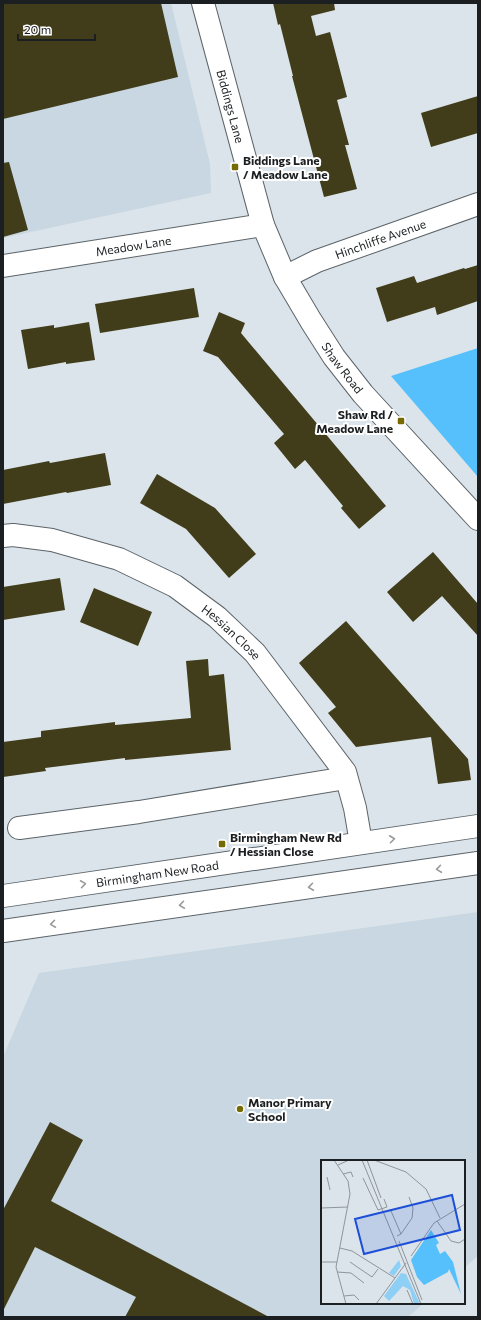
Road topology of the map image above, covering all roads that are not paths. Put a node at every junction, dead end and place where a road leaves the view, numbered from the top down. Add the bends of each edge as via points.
1 (203, 3) edge
2 (478, 204) edge
3 (263, 225) junction
4 (3, 266) edge
5 (285, 277) junction
6 (478, 519) edge
7 (3, 536) edge
8 (346, 778) junction
9 (478, 826) edge
10 (19, 828) dead end
11 (360, 844) junction
12 (478, 864) edge
13 (3, 896) edge
14 (3, 931) edge

1 - 3 main road, Biddings Lane
2 - 5 main road, Hinchliffe Avenue via 317,261
3 - 4 main road, Meadow Lane
3 - 5 main road, Biddings Lane
5 - 6 main road, Shaw Road via 334,357 363,394
7 - 8 main road, Hessian Close via 52,540 86,549 119,559 175,586 217,617 255,653 345,772
8 - 10 main road via 139,812
8 - 11 main road, Hessian Close via 355,808
11 -> 9 main road, Birmingham New Road
13 -> 11 main road, Birmingham New Road
12 -> 14 main road

